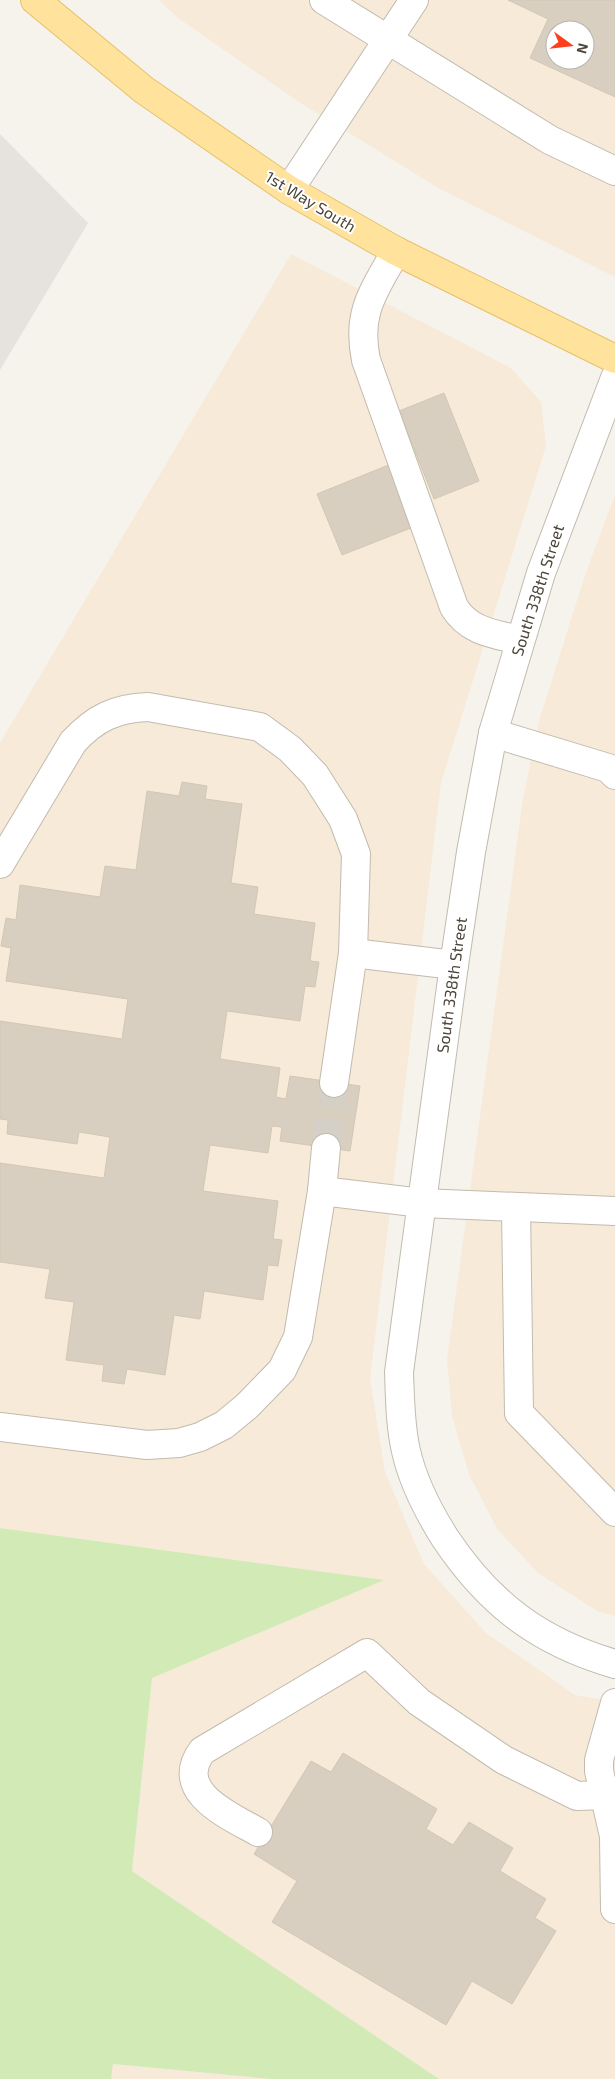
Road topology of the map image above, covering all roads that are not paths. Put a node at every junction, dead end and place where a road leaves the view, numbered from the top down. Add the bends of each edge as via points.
1 (34, 0) edge
2 (324, 0) edge
3 (414, 0) edge
4 (387, 40) junction
5 (615, 171) edge
6 (289, 190) junction
7 (396, 251) junction
8 (615, 359) edge
9 (615, 378) edge
10 (519, 640) junction
11 (493, 733) junction
12 (615, 775) edge
13 (0, 864) edge
14 (353, 953) junction
15 (454, 965) junction
16 (334, 1083) tunnel mouth
17 (326, 1148) tunnel mouth
18 (322, 1191) junction
19 (422, 1203) junction
20 (516, 1207) junction
21 (615, 1211) edge
22 (0, 1427) edge
23 (615, 1512) edge
24 (615, 1664) edge
25 (615, 1703) edge
26 (606, 1795) junction
27 (258, 1832) dead end
28 (615, 1908) edge

1 - 6 main road, 1st Way South via 144,90
2 - 4 street
3 - 4 street
4 - 5 street via 550,140
4 - 6 street
6 - 7 main road, 1st Way South
7 - 8 main road, 1st Way South
7 - 10 street via 366,305 362,326 366,360 460,616 474,627
9 - 10 street, South 338th Street via 568,498
10 - 11 street, South 338th Street
11 - 12 street via 608,768
11 - 15 street, South 338th Street
13 - 14 street via 73,742 85,729 108,714 148,707 260,727 290,749 314,775 343,819 356,854
14 - 15 street
14 - 16 street
15 - 19 street, South 338th Street
17 - 18 street
18 - 19 street
18 - 22 street via 298,1338 282,1370 224,1425 179,1443 146,1445
19 - 20 street
19 - 24 street, South 338th Street via 400,1372 400,1410 405,1444 418,1488 458,1557 485,1590 541,1633 580,1654
20 - 21 street
20 - 23 street via 519,1413
25 - 26 street via 599,1760
26 - 27 street via 577,1796 504,1760 419,1702 367,1653 202,1751 196,1759 195,1780 210,1804
26 - 28 street via 614,1836

